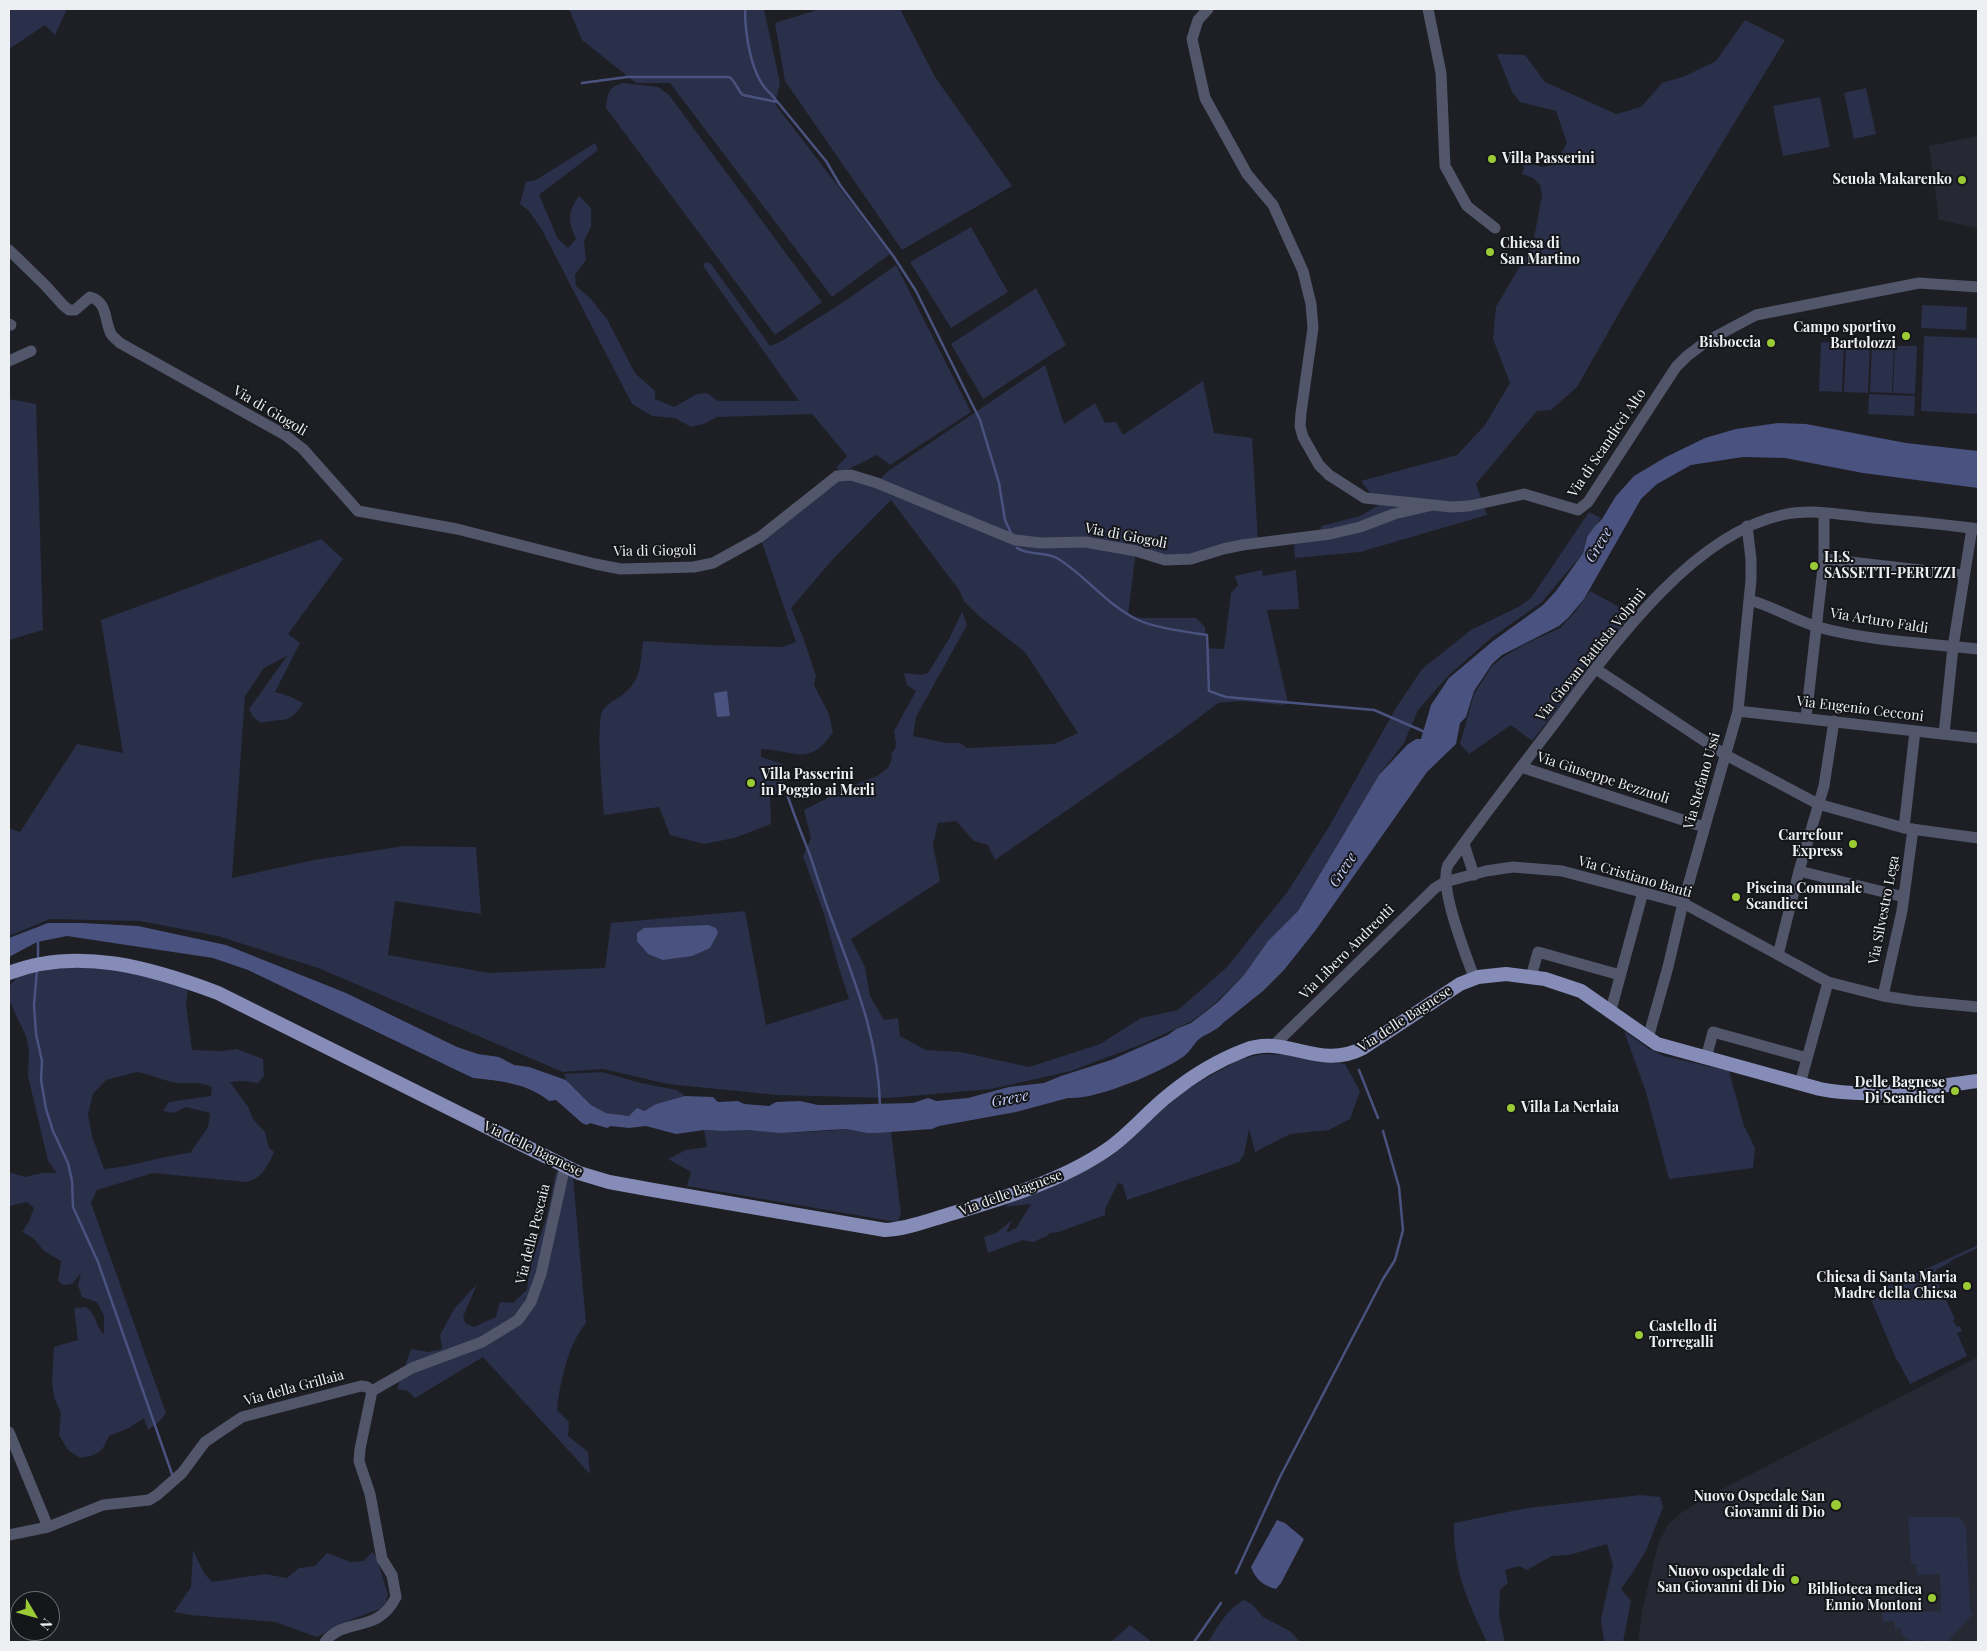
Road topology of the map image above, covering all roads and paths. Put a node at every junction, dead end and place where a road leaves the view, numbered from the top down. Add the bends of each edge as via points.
1 (1208, 9) edge
2 (1428, 9) edge
3 (1495, 228) dead end
4 (9, 250) edge
5 (1978, 287) edge
6 (31, 351) dead end
7 (9, 361) edge
8 (1433, 505) junction
9 (1824, 512) junction
10 (1747, 526) junction
11 (1975, 529) edge
12 (1824, 559) junction
13 (1964, 575) junction
14 (1749, 600) junction
15 (1816, 626) junction
16 (1953, 646) junction
17 (1978, 650) edge
18 (1596, 669) junction
19 (1738, 711) junction
20 (1806, 718) junction
21 (1834, 721) junction
22 (1915, 731) junction
23 (1944, 734) junction
24 (1978, 738) edge
25 (1724, 754) junction
26 (1521, 767) junction
27 (1818, 804) junction
28 (1704, 827) junction
29 (1908, 829) junction
30 (1978, 838) edge
31 (1464, 844) junction
32 (1799, 871) junction
33 (1474, 875) junction
34 (1446, 882) junction
35 (1643, 892) junction
36 (1904, 896) junction
37 (1683, 904) junction
38 (1778, 955) junction
39 (9, 973) edge
40 (1620, 975) junction
41 (1531, 977) junction
42 (1474, 978) junction
43 (1828, 982) junction
44 (1882, 996) junction
45 (1978, 1006) edge
46 (1610, 1010) junction
47 (1648, 1038) junction
48 (1273, 1046) junction
49 (1706, 1058) junction
50 (1807, 1058) junction
51 (1978, 1081) edge
52 (1800, 1084) junction
53 (565, 1166) junction
54 (372, 1391) junction
55 (9, 1432) edge
56 (48, 1527) junction
57 (9, 1535) edge
58 (325, 1642) edge

1 - 8 street, Via di Scandicci Alto via 1198,20 1192,39 1204,98 1247,174 1273,206 1303,271 1311,304 1314,328 1301,413 1303,437 1319,465 1329,475 1365,498
2 - 3 street via 1441,73 1445,166 1467,206
4 - 8 street, Via di Giogoli via 69,310 75,310 90,297 97,299 104,307 112,335 120,343 285,435 303,449 358,511 457,529 621,569 694,567 713,563 760,536 837,476 851,475 877,483 1015,540 1085,542 1165,560 1192,559 1242,545 1330,534
5 - 8 street, Via di Scandicci Alto via 1919,283 1756,315 1723,332 1691,352 1676,367 1582,509 1572,510 1524,494 1469,506
6 - 7 street
9 - 10 street, Via Giovan Battista Volpini via 1788,514
9 - 11 street, Via Giovan Battista Volpini
9 - 12 street
10 - 14 street, Via Stefano Ussi via 1751,559
10 - 18 street, Via Giovan Battista Volpini via 1706,552 1675,579
11 - 13 street
12 - 13 street
12 - 15 street
13 - 16 street
14 - 15 street, Via Arturo Faldi via 1767,604
14 - 19 street, Via Stefano Ussi
15 - 16 street, Via Arturo Faldi via 1866,636
15 - 20 street
16 - 17 street, Via Arturo Faldi
16 - 23 street
18 - 25 street
18 - 26 street, Via Giovan Battista Volpini
19 - 20 street, Via Eugenio Cecconi
19 - 25 street, Via Stefano Ussi
20 - 21 street, Via Eugenio Cecconi
21 - 22 street, Via Eugenio Cecconi
21 - 27 street
22 - 23 street, Via Eugenio Cecconi
22 - 29 street, Via Silvestro Lega
23 - 24 street, Via Eugenio Cecconi
25 - 27 street
25 - 28 street, Via Stefano Ussi
26 - 28 street, Via Giuseppe Bezzuoli
26 - 31 street, Via Giovan Battista Volpini
27 - 29 street
27 - 32 street
28 - 37 street, Via Stefano Ussi
29 - 30 street
29 - 36 street, Via Silvestro Lega
31 - 33 street
31 - 34 street, Via Giovan Battista Volpini via 1448,865
32 - 36 street
32 - 38 street
33 - 34 street, Via Cristiano Banti
33 - 35 street, Via Cristiano Banti via 1513,867 1562,871
34 - 42 street via 1455,922
34 - 48 street, Via Libero Andreotti via 1401,919
35 - 37 street, Via Cristiano Banti
35 - 40 street
36 - 44 street, Via Silvestro Lega
37 - 38 street, Via Cristiano Banti
37 - 47 street, Via Stefano Ussi
38 - 43 street, Via Cristiano Banti
39 - 53 main road, Via delle Bagnese via 48,962 88,960 183,980 218,993
40 - 41 street via 1538,952
40 - 46 street
41 - 42 main road, Via delle Bagnese via 1497,974
41 - 46 main road, Via delle Bagnese via 1572,986
42 - 48 main road, Via delle Bagnese via 1349,1055 1327,1056
43 - 44 street, Via Cristiano Banti
43 - 50 street
44 - 45 street, Via Cristiano Banti
46 - 47 main road, Via delle Bagnese
47 - 49 main road, Via delle Bagnese via 1669,1048
48 - 53 main road, Via delle Bagnese via 1256,1046 1209,1068 1170,1093 1113,1145 1076,1168 976,1206 892,1229 625,1185 591,1177
49 - 50 street via 1713,1032
49 - 52 main road, Via delle Bagnese
50 - 52 street
51 - 52 main road, Via delle Bagnese via 1872,1094 1839,1093
53 - 54 street, Via della Pescaia via 541,1274 531,1302 518,1320 482,1342 412,1368
54 - 56 street, Via della Grillaia via 361,1386 242,1418 205,1442 182,1473 157,1496 149,1500 103,1505
54 - 58 street via 359,1461 370,1494 382,1560 392,1575 396,1598 385,1615 340,1630
55 - 56 street
56 - 57 street, Via della Grillaia

